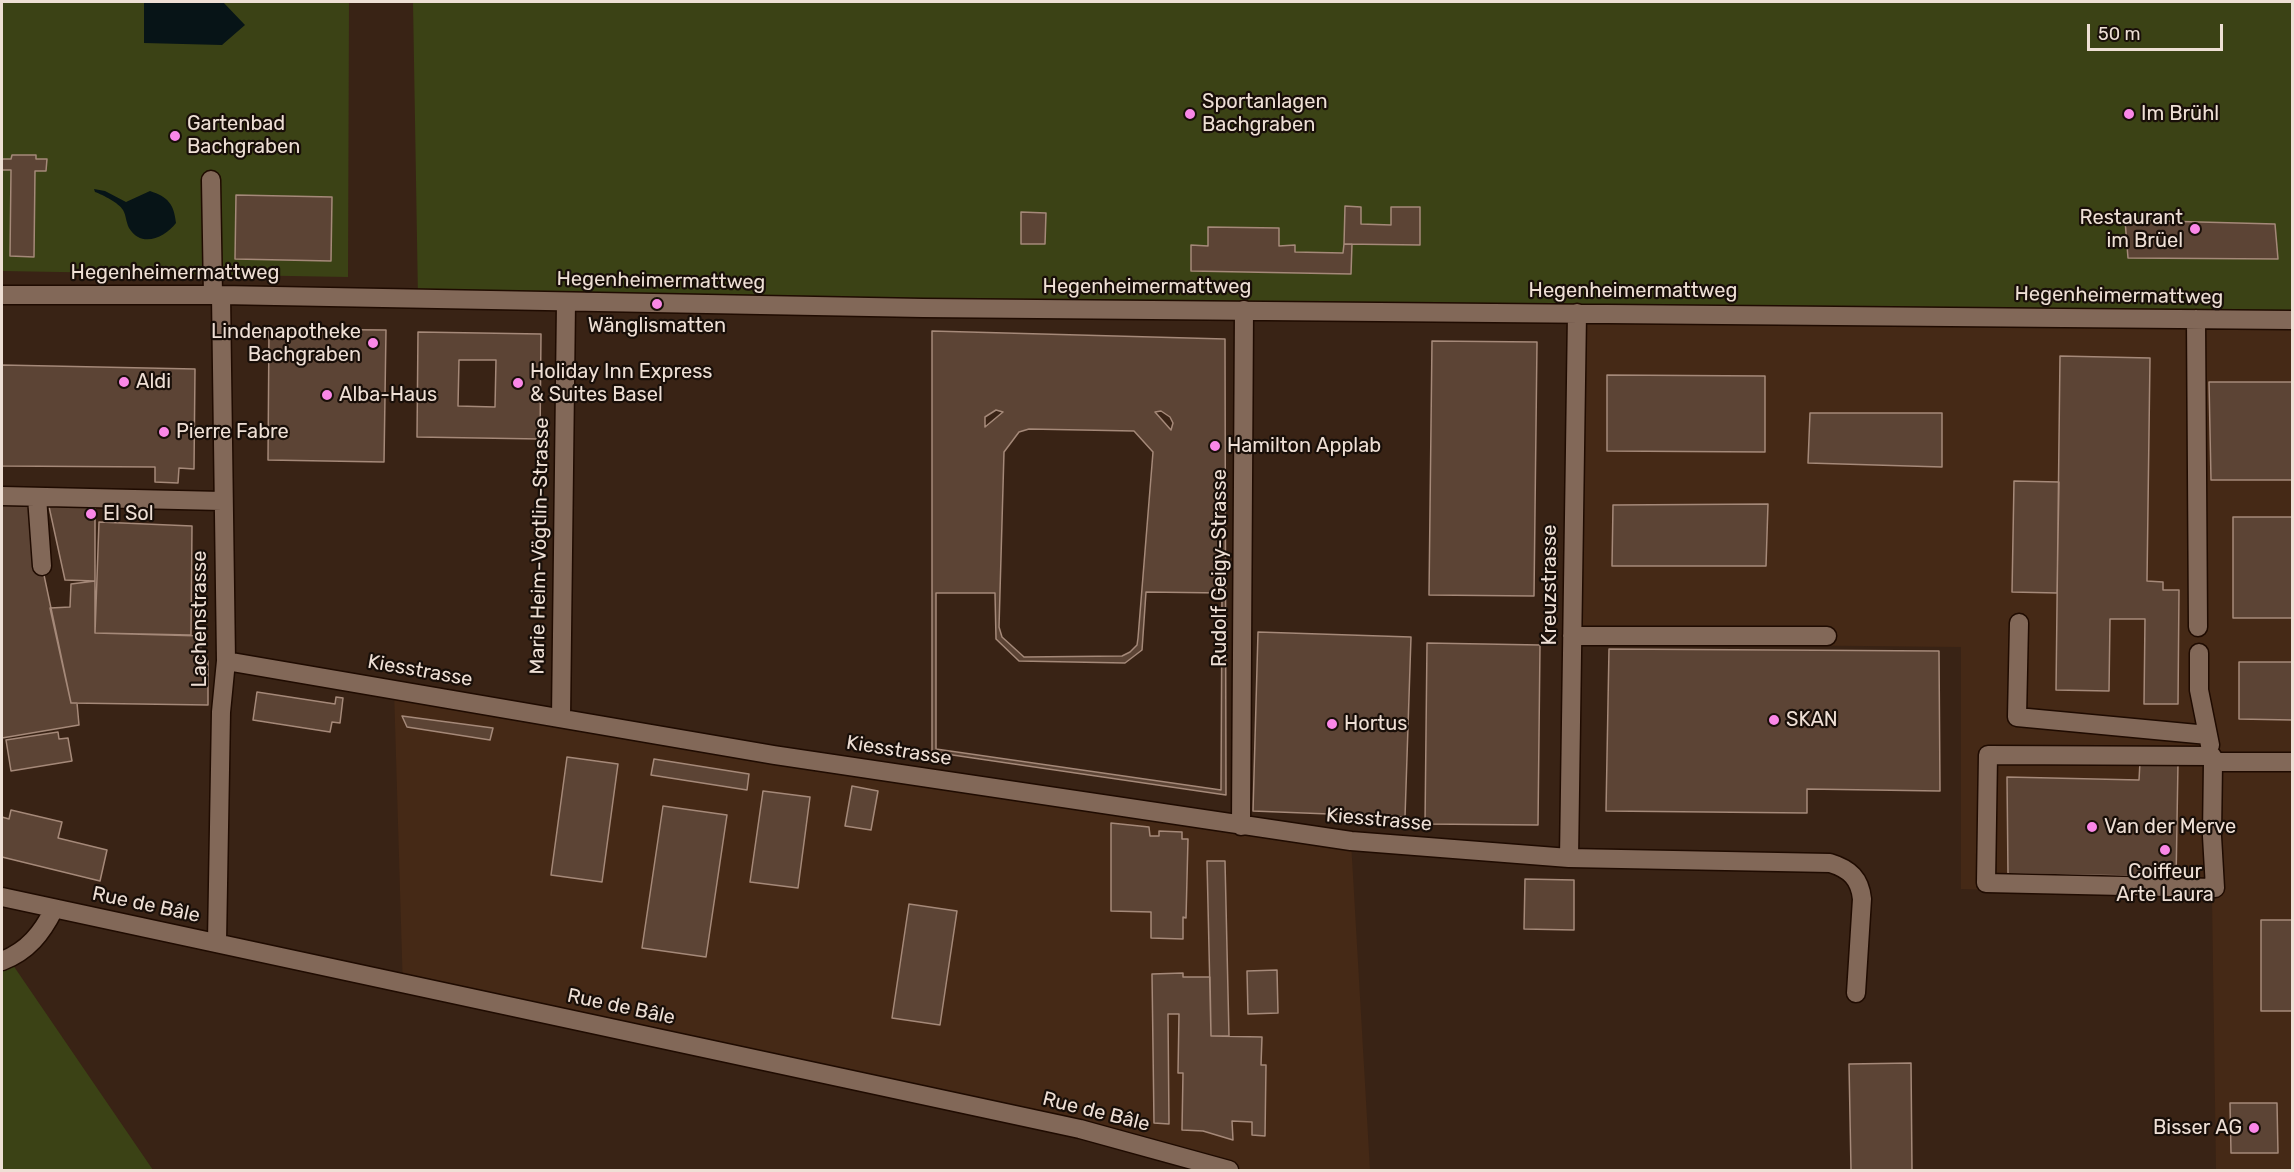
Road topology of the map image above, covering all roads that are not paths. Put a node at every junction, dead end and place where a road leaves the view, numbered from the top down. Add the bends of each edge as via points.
1 (211, 180) dead end
2 (2, 295) edge
3 (217, 295) junction
4 (566, 302) junction
5 (1244, 310) junction
6 (1577, 313) junction
7 (2196, 319) junction
8 (2292, 320) edge
9 (2, 484) edge
10 (2, 496) edge
11 (222, 496) junction
12 (37, 497) junction
13 (42, 566) dead end
14 (2019, 623) dead end
15 (2198, 627) dead end
16 (1572, 636) junction
17 (1827, 636) dead end
18 (2199, 653) dead end
19 (226, 661) junction
20 (561, 718) junction
21 (2208, 735) junction
22 (2212, 759) junction
23 (2292, 762) edge
24 (1241, 826) junction
25 (1569, 858) junction
26 (2, 897) edge
27 (54, 909) junction
28 (217, 942) junction
29 (2, 960) edge
30 (1856, 993) dead end
31 (1229, 1170) edge

1 - 3 street, Lachenstrasse
2 - 3 street, Hegenheimermattweg
3 - 4 street, Hegenheimermattweg
3 - 11 street, Lachenstrasse
4 - 5 street, Hegenheimermattweg
4 - 20 street, Marie Heim-Vögtlin-Strasse
5 - 6 street, Hegenheimermattweg
5 - 24 street, Rudolf Geigy-Strasse
6 - 7 street, Hegenheimermattweg
6 - 16 street, Kreuzstrasse
7 - 8 street, Hegenheimermattweg
7 - 15 street
9 - 11 street
10 - 12 street
11 - 12 street
11 - 19 street, Lachenstrasse
12 - 13 street
14 - 21 street via 2017,717
16 - 17 street
16 - 25 street, Kreuzstrasse
18 - 21 street via 2199,690
19 - 20 street, Kiesstrasse
19 - 28 street, Lachenstrasse via 221,712
20 - 24 street, Kiesstrasse via 774,755
21 - 22 street
22 - 22 street via 2216,888 1986,883 1988,755
22 - 23 street
24 - 25 street, Kiesstrasse via 1351,841
25 - 30 street, Kiesstrasse via 1830,863 1845,867 1860,886 1862,899
26 - 27 street, Rue de Bâle
27 - 28 street, Rue de Bâle
27 - 29 street via 44,930 20,954
28 - 31 street, Rue de Bâle via 1080,1129

